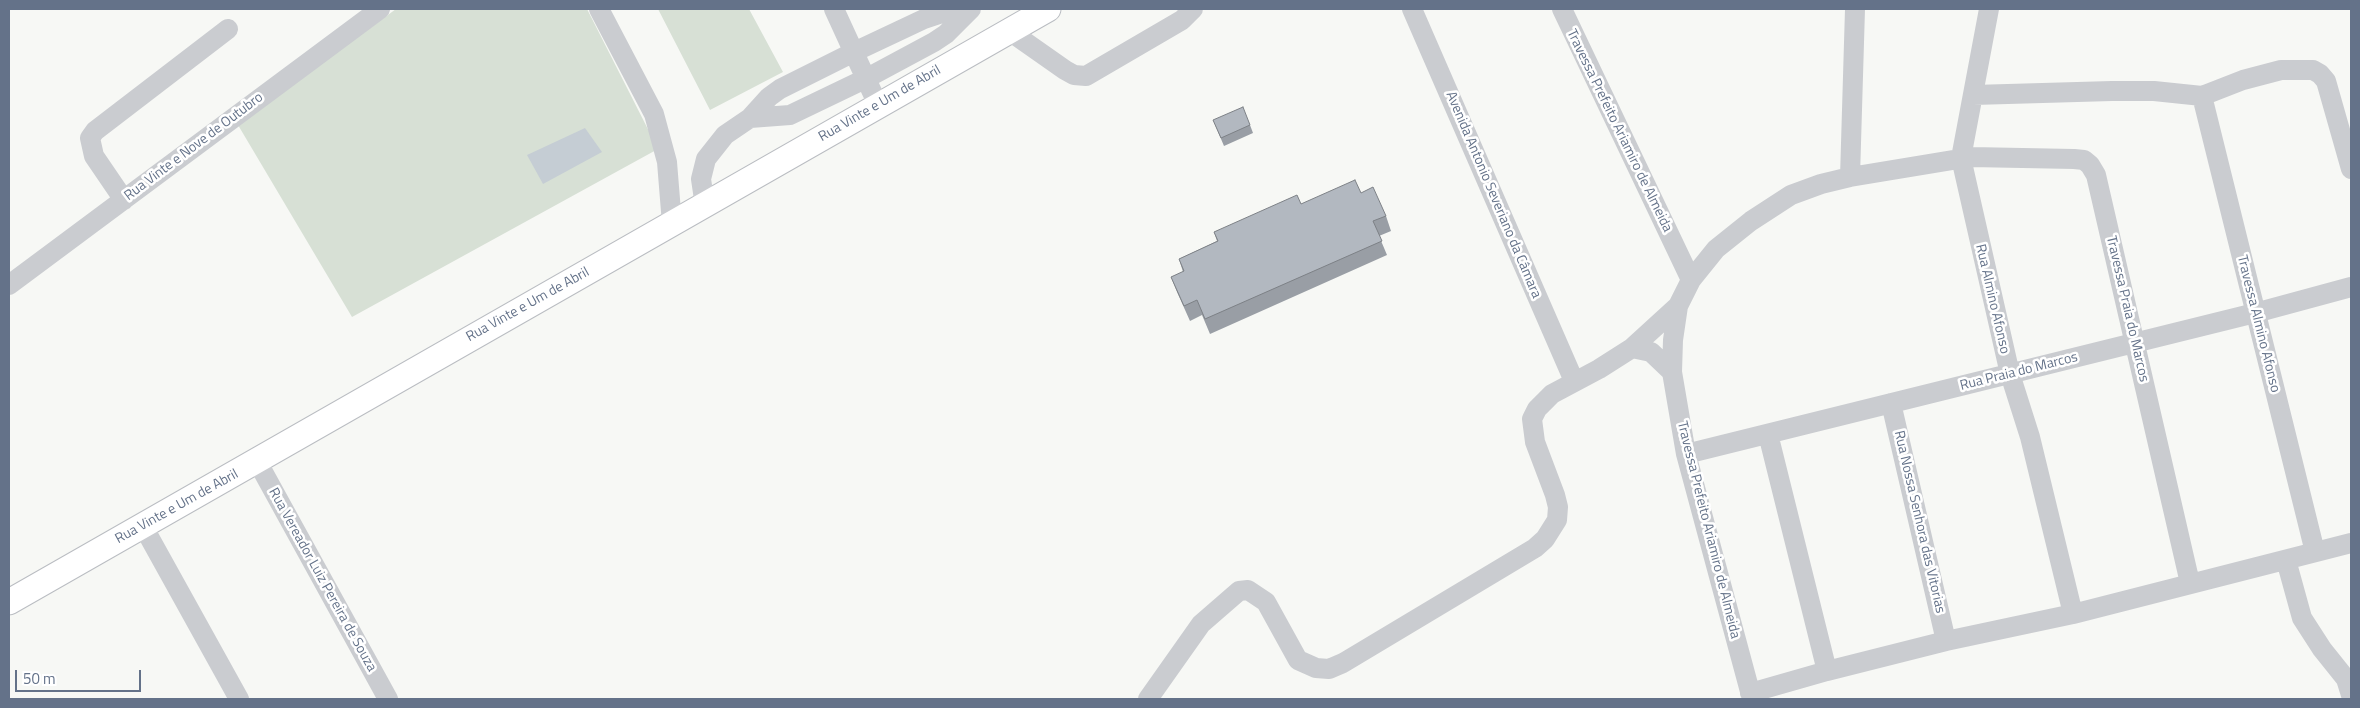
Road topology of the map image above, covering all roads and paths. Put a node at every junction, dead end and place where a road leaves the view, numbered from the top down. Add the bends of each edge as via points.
1 (380, 9) edge
2 (599, 9) edge
3 (834, 9) edge
4 (954, 9) edge
5 (971, 9) edge
6 (1048, 9) edge
7 (1193, 9) edge
8 (1412, 9) edge
9 (1562, 9) edge
10 (1856, 9) edge
11 (1989, 9) edge
12 (1019, 20) edge
13 (228, 29) dead end
14 (854, 52) junction
15 (867, 78) junction
16 (1973, 95) junction
17 (2202, 96) junction
18 (878, 105) junction
19 (750, 118) junction
20 (1961, 158) junction
21 (2351, 169) edge
22 (1850, 177) junction
23 (124, 200) junction
24 (705, 206) junction
25 (672, 224) junction
26 (1691, 280) junction
27 (9, 285) edge
28 (2351, 287) edge
29 (1678, 306) junction
30 (2255, 313) junction
31 (2134, 343) junction
32 (1632, 348) junction
33 (1672, 372) junction
34 (2010, 374) junction
35 (1574, 381) junction
36 (1891, 403) junction
37 (1768, 434) junction
38 (1686, 454) junction
39 (257, 461) junction
40 (143, 526) junction
41 (2351, 543) edge
42 (2315, 552) junction
43 (2286, 560) junction
44 (2190, 582) junction
45 (9, 602) edge
46 (2073, 614) junction
47 (1946, 641) junction
48 (1827, 671) junction
49 (1751, 696) edge
50 (2351, 696) edge
51 (239, 699) edge
52 (388, 699) edge
53 (1148, 699) edge

1 - 23 street, Rua Vinte e Nove de Outubro
2 - 25 street via 656,122 667,162
3 - 14 street
4 - 14 street via 931,16
5 - 15 street via 934,42
6 - 12 main road, Rua Vinte e Um de Abril
7 - 12 street via 1182,20 1086,76 1065,70
8 - 35 street, Avenida Antonio Severiano da Câmara
9 - 26 street, Travessa Prefeito Ariamiro de Almeida
10 - 22 street
11 - 16 street, Rua Almino Afonso
12 - 18 main road, Rua Vinte e Um de Abril
13 - 23 street via 90,138 94,156
14 - 15 street
14 - 19 street via 780,89
15 - 18 street
15 - 19 street via 790,115
16 - 17 street via 2154,91
16 - 20 street, Rua Almino Afonso
17 - 21 street via 2281,70 2317,72 2326,81
17 - 30 street, Travessa Almino Afonso
18 - 24 main road, Rua Vinte e Um de Abril
19 - 24 street via 725,134 706,159 701,179
20 - 22 street, Travessa Prefeito Ariamiro de Almeida
20 - 31 street, Travessa Praia do Marcos via 2074,159 2084,160 2090,165 2096,175
20 - 34 street, Rua Almino Afonso
22 - 26 street, Travessa Prefeito Ariamiro de Almeida via 1791,195 1716,249
23 - 27 street, Rua Vinte e Nove de Outubro
24 - 25 main road, Rua Vinte e Um de Abril
25 - 39 main road, Rua Vinte e Um de Abril
26 - 29 street, Travessa Prefeito Ariamiro de Almeida
28 - 30 street, Rua Praia do Marcos
29 - 32 street
29 - 33 street, Travessa Prefeito Ariamiro de Almeida
30 - 31 street, Rua Praia do Marcos
30 - 42 street, Travessa Almino Afonso
31 - 34 street, Rua Praia do Marcos
31 - 44 street, Travessa Praia do Marcos
32 - 33 street via 1651,352
32 - 35 street
33 - 38 street, Travessa Prefeito Ariamiro de Almeida
34 - 36 street, Rua Praia do Marcos
34 - 46 street, Rua Almino Afonso via 2030,437
35 - 53 street via 1552,394 1532,419 1534,442 1558,507 1557,520 1535,548 1328,669 1298,660 1266,602 1248,590 1240,591 1201,624
36 - 37 street, Rua Praia do Marcos
36 - 47 street, Rua Nossa Senhora das Vitorias
37 - 38 street, Rua Praia do Marcos
37 - 48 street
38 - 49 street, Travessa Prefeito Ariamiro de Almeida
39 - 40 main road, Rua Vinte e Um de Abril
39 - 52 street, Rua Vereador Luiz Pereira de Souza
40 - 45 main road, Rua Vinte e Um de Abril
40 - 51 street
41 - 42 street
42 - 43 street
43 - 44 street
43 - 50 street via 2302,618 2346,679
44 - 46 street
46 - 47 street
47 - 48 street
48 - 49 street

